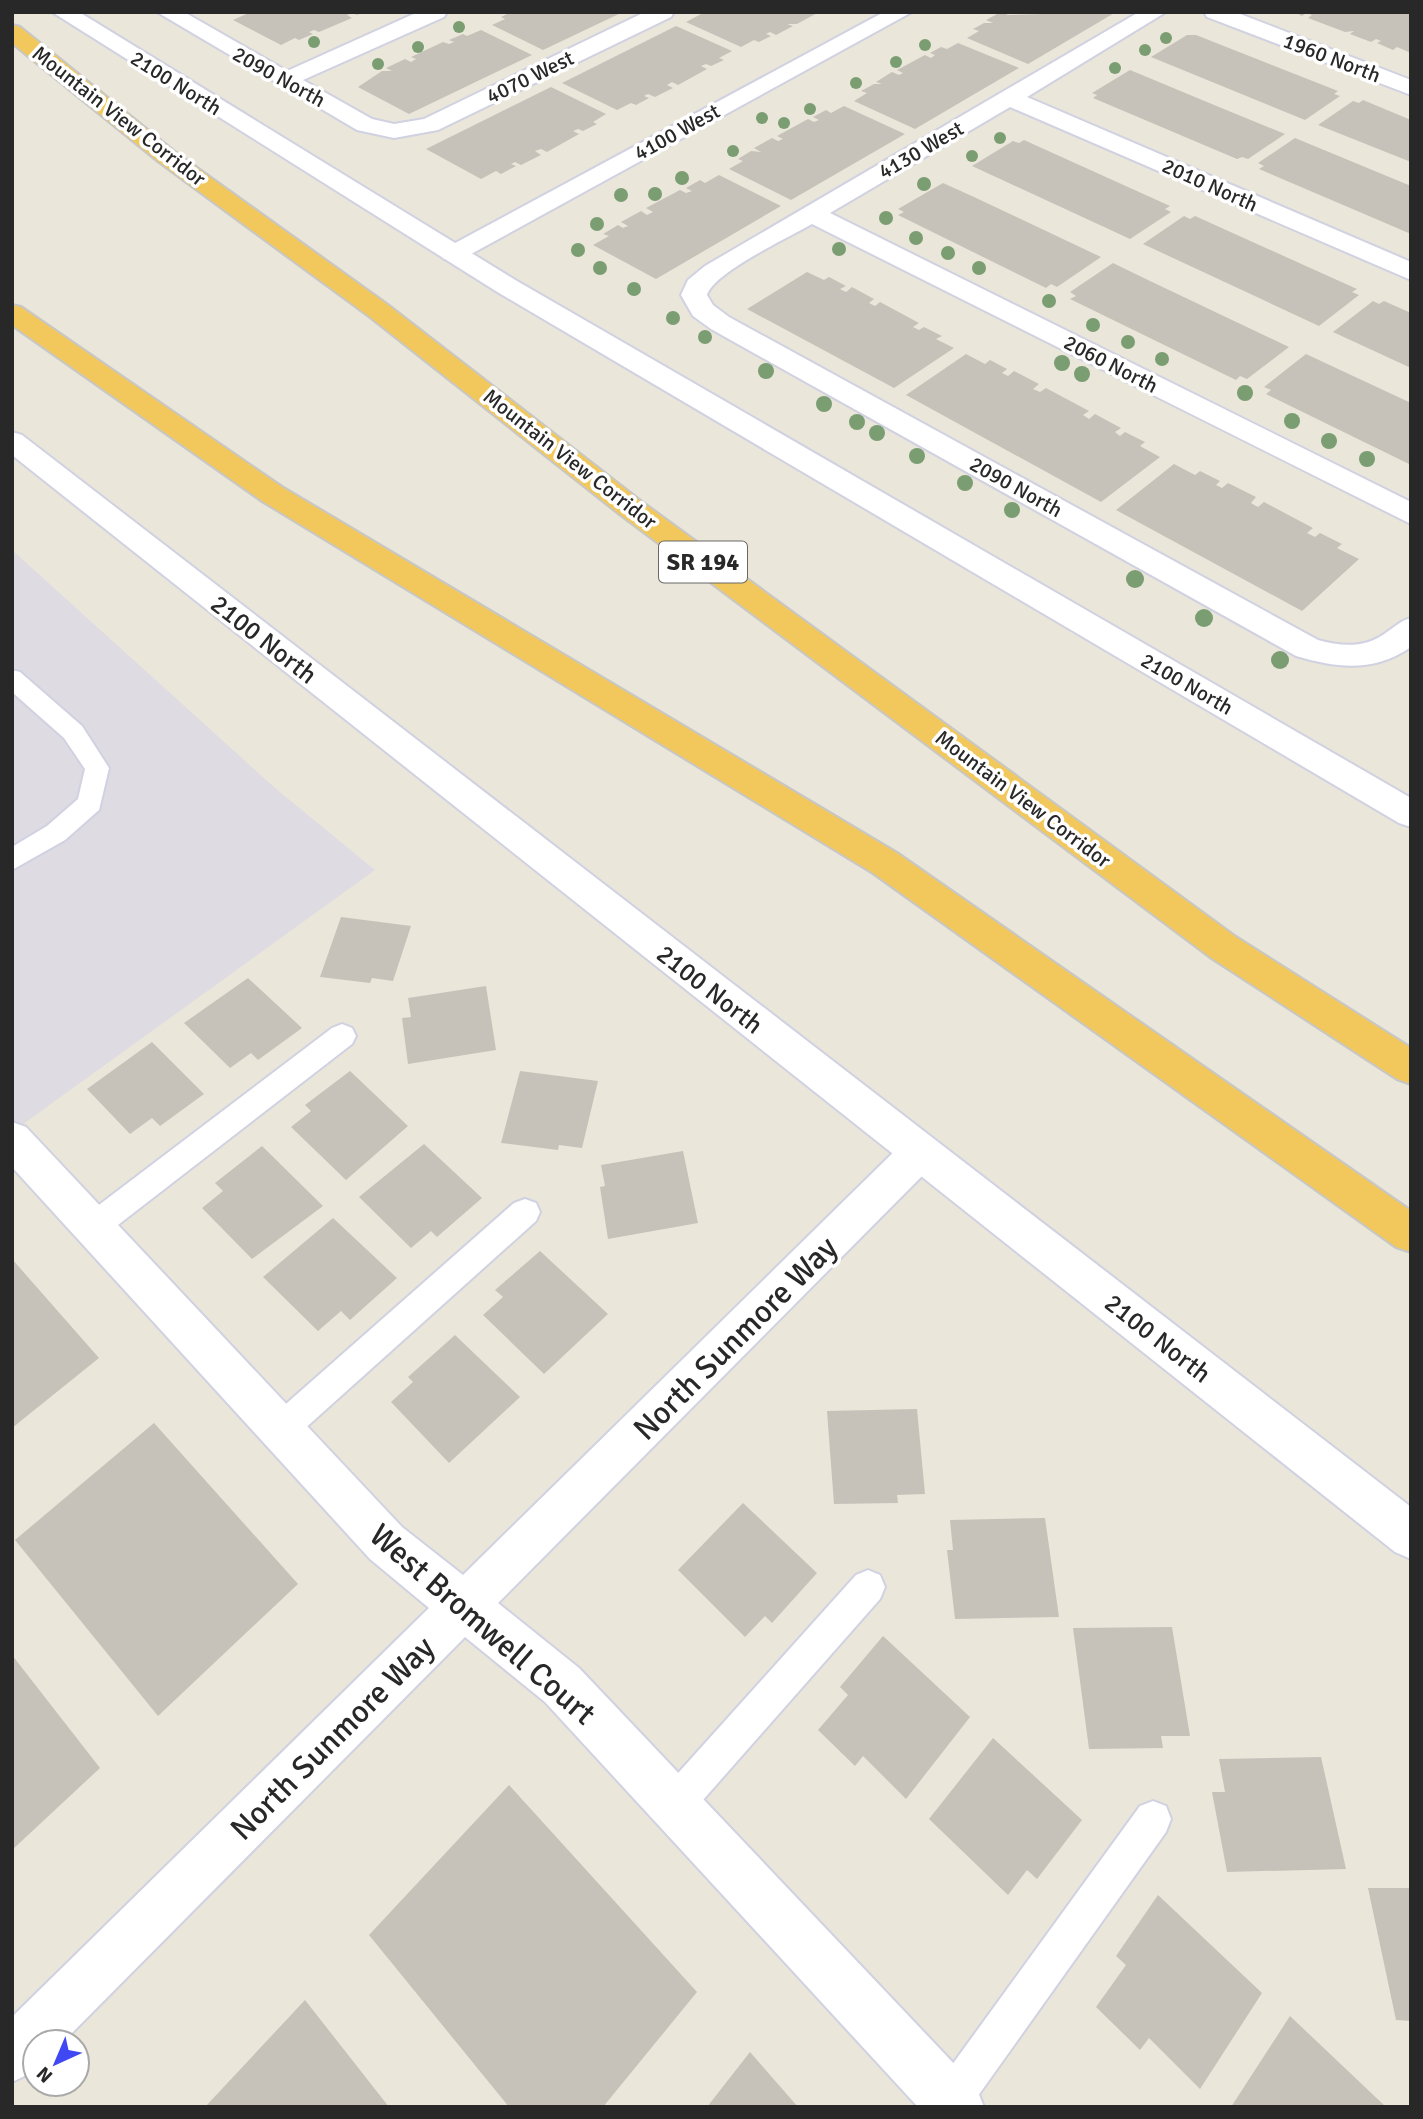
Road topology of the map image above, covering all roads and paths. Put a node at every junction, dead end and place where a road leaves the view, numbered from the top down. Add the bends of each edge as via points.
1 (64, 12) edge
2 (203, 12) edge
3 (436, 12) edge
4 (663, 12) edge
5 (901, 12) edge
6 (1155, 12) edge
7 (1215, 12) edge
8 (175, 17) edge
9 (12, 32) edge
10 (285, 80) junction
11 (1411, 88) edge
12 (1010, 97) junction
13 (394, 131) joint
14 (812, 214) junction
15 (453, 254) junction
16 (1411, 272) edge
17 (694, 295) joint
18 (12, 313) edge
19 (12, 440) edge
20 (1411, 514) edge
21 (1411, 629) edge
22 (12, 678) edge
23 (1411, 814) edge
24 (12, 860) edge
25 (342, 1036) dead end
26 (1411, 1068) edge
27 (12, 1139) edge
28 (920, 1152) junction
29 (525, 1212) dead end
30 (94, 1226) junction
31 (1411, 1234) edge
32 (281, 1429) junction
33 (1411, 1535) edge
34 (868, 1587) dead end
35 (465, 1606) junction
36 (675, 1804) junction
37 (1153, 1819) dead end
38 (12, 2056) edge
39 (953, 2104) edge

1 - 15 street, 2100 North
2 - 8 street
3 - 10 street
4 - 13 street, 4070 West via 430,125
5 - 15 street, 4100 West
6 - 12 street, 4130 West
7 - 11 street, 1960 North
8 - 10 street, 2090 North
9 - 26 highway, Mountain View Corridor / SR 194 via 167,157 379,311 632,509 1212,939
10 - 13 street, 2090 North via 365,125
12 - 14 street, 4130 West
12 - 16 street, 2010 North
14 - 17 street, 4130 West via 714,271
14 - 20 street, 2060 North
15 - 23 street, 2100 North
17 - 21 street, 2090 North via 702,310 720,323 1287,637 1329,655 1352,657 1388,648
18 - 31 highway via 272,494 885,863
19 - 28 street, 2100 North
22 - 24 lane via 73,732 97,768 90,803 56,833
25 - 30 lane
27 - 30 street, West Bromwell Court
28 - 33 street, 2100 North
28 - 35 street, North Sunmore Way
29 - 32 lane
30 - 32 street, West Bromwell Court
32 - 35 street, West Bromwell Court via 386,1543
34 - 36 lane
35 - 36 street, West Bromwell Court via 562,1685
35 - 38 street, North Sunmore Way
36 - 39 street, West Bromwell Court
37 - 39 lane

